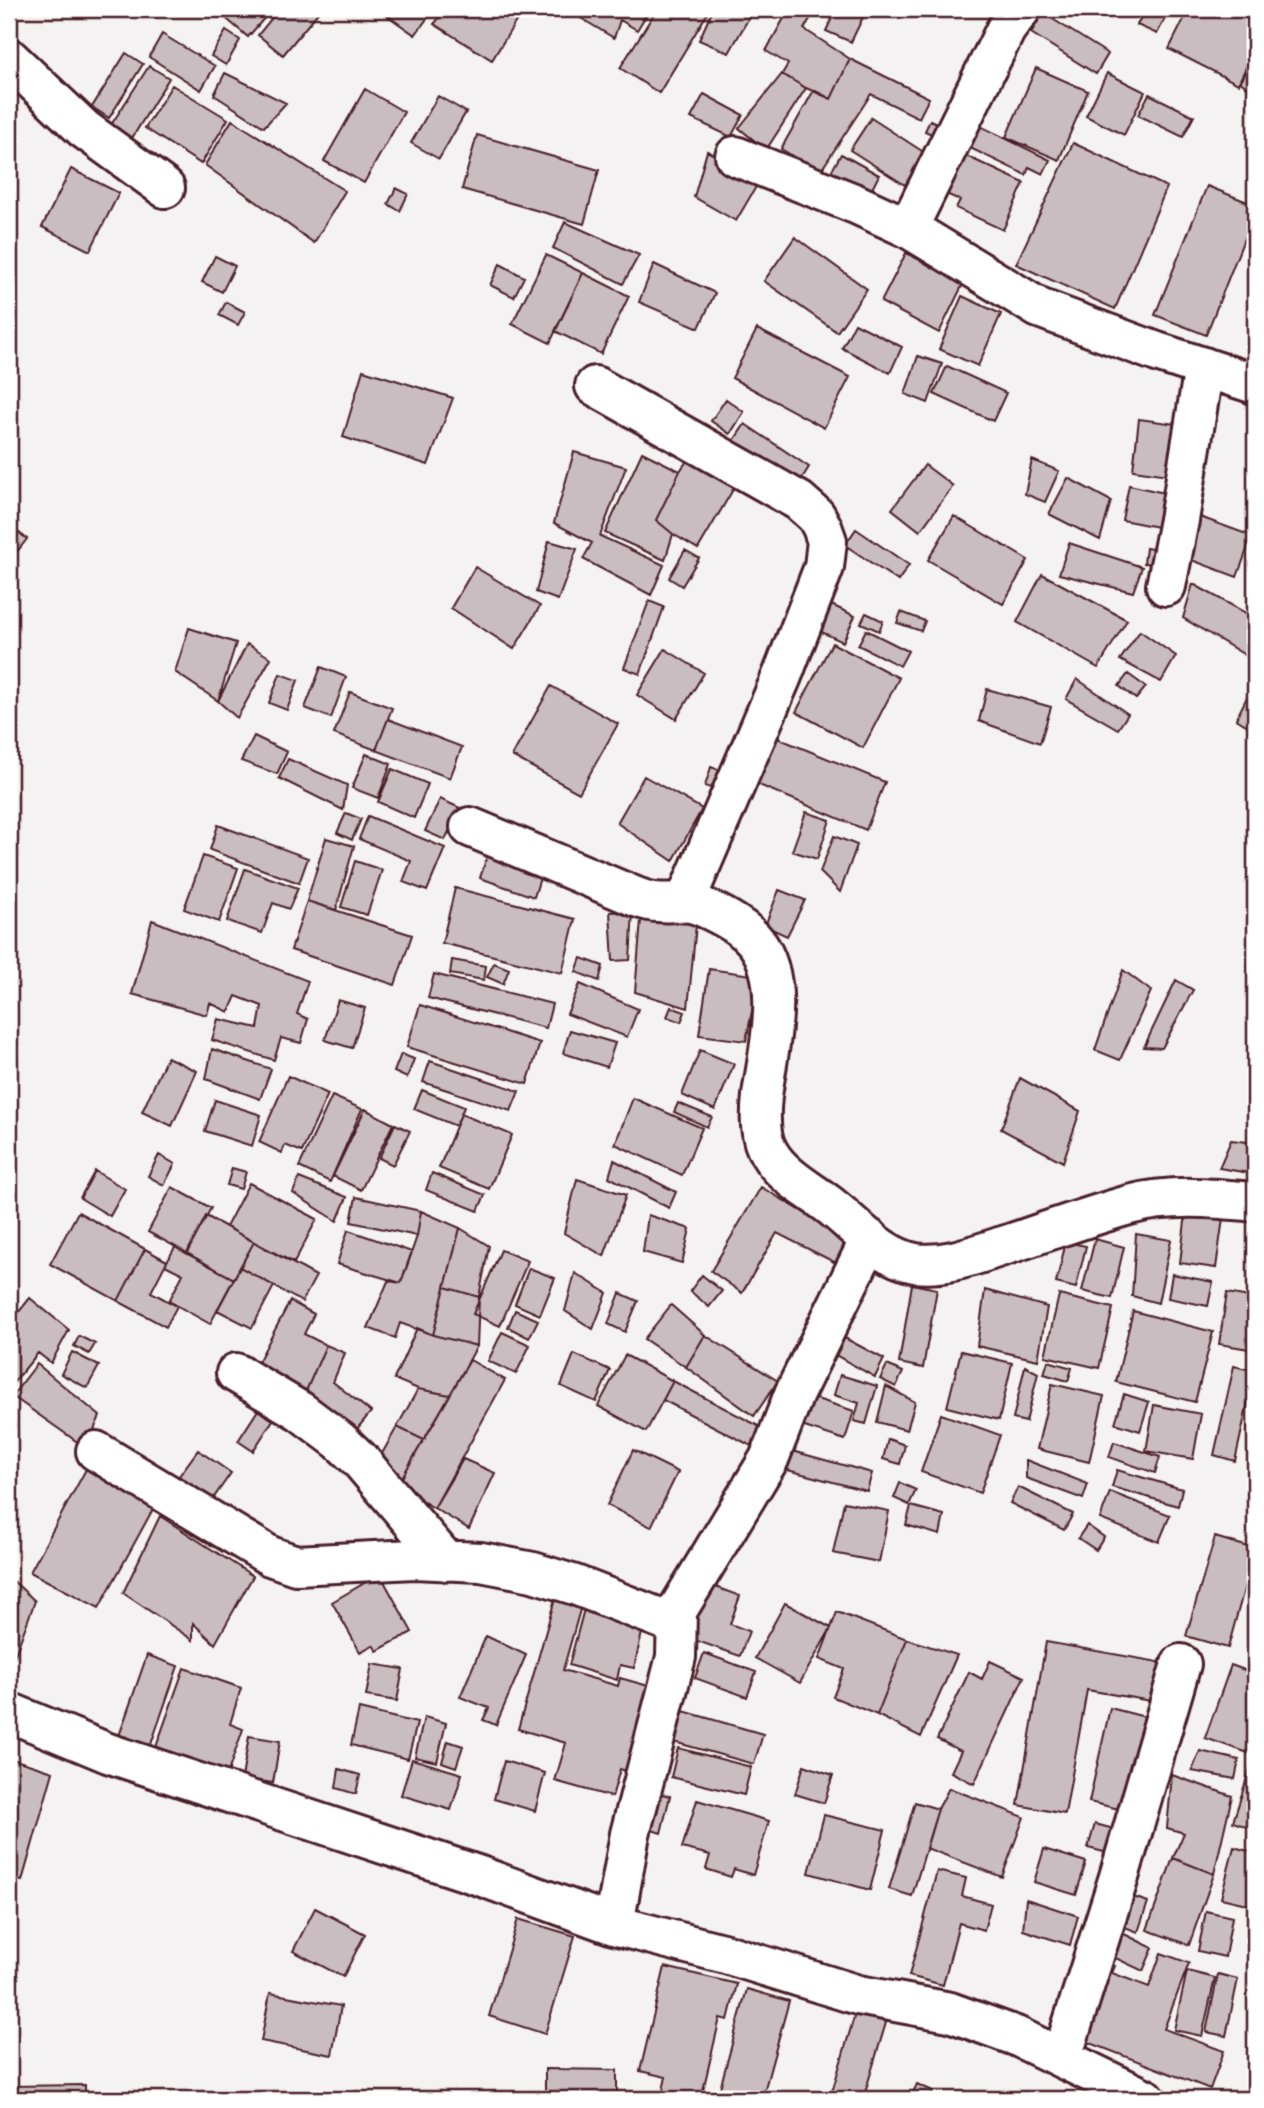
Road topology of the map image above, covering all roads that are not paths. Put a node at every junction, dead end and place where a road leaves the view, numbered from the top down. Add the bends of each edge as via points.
1 (1021, 9) edge
2 (9, 58) edge
3 (735, 156) dead end
4 (165, 188) dead end
5 (908, 228) junction
6 (1204, 367) junction
7 (1255, 384) edge
8 (595, 386) dead end
9 (1166, 586) dead end
10 (470, 827) dead end
11 (685, 902) junction
12 (1255, 1202) edge
13 (870, 1239) junction
14 (236, 1373) dead end
15 (96, 1451) dead end
16 (446, 1560) junction
17 (675, 1624) junction
18 (1181, 1664) dead end
19 (9, 1712) edge
20 (614, 1926) junction
21 (1062, 2057) junction
22 (1146, 2099) edge

1 - 5 street via 1006,29
2 - 4 street via 84,129
3 - 5 street
5 - 6 street via 1039,308
6 - 7 street
6 - 9 street
8 - 11 street via 799,501 816,516 827,541 824,567 782,676
10 - 11 street via 636,897
11 - 13 street via 701,905 746,932 769,966 773,1006 761,1109 768,1153 782,1170
12 - 13 street via 1173,1198 1131,1205 952,1263 916,1263 895,1257
13 - 17 street via 794,1394 769,1459 677,1612
14 - 16 street via 340,1441
15 - 16 street via 270,1556 296,1565
16 - 17 street via 533,1572
17 - 20 street via 676,1657 631,1834
18 - 21 street
19 - 20 street via 108,1753 480,1876
20 - 21 street via 726,1954 858,1995 950,2012
21 - 22 street

